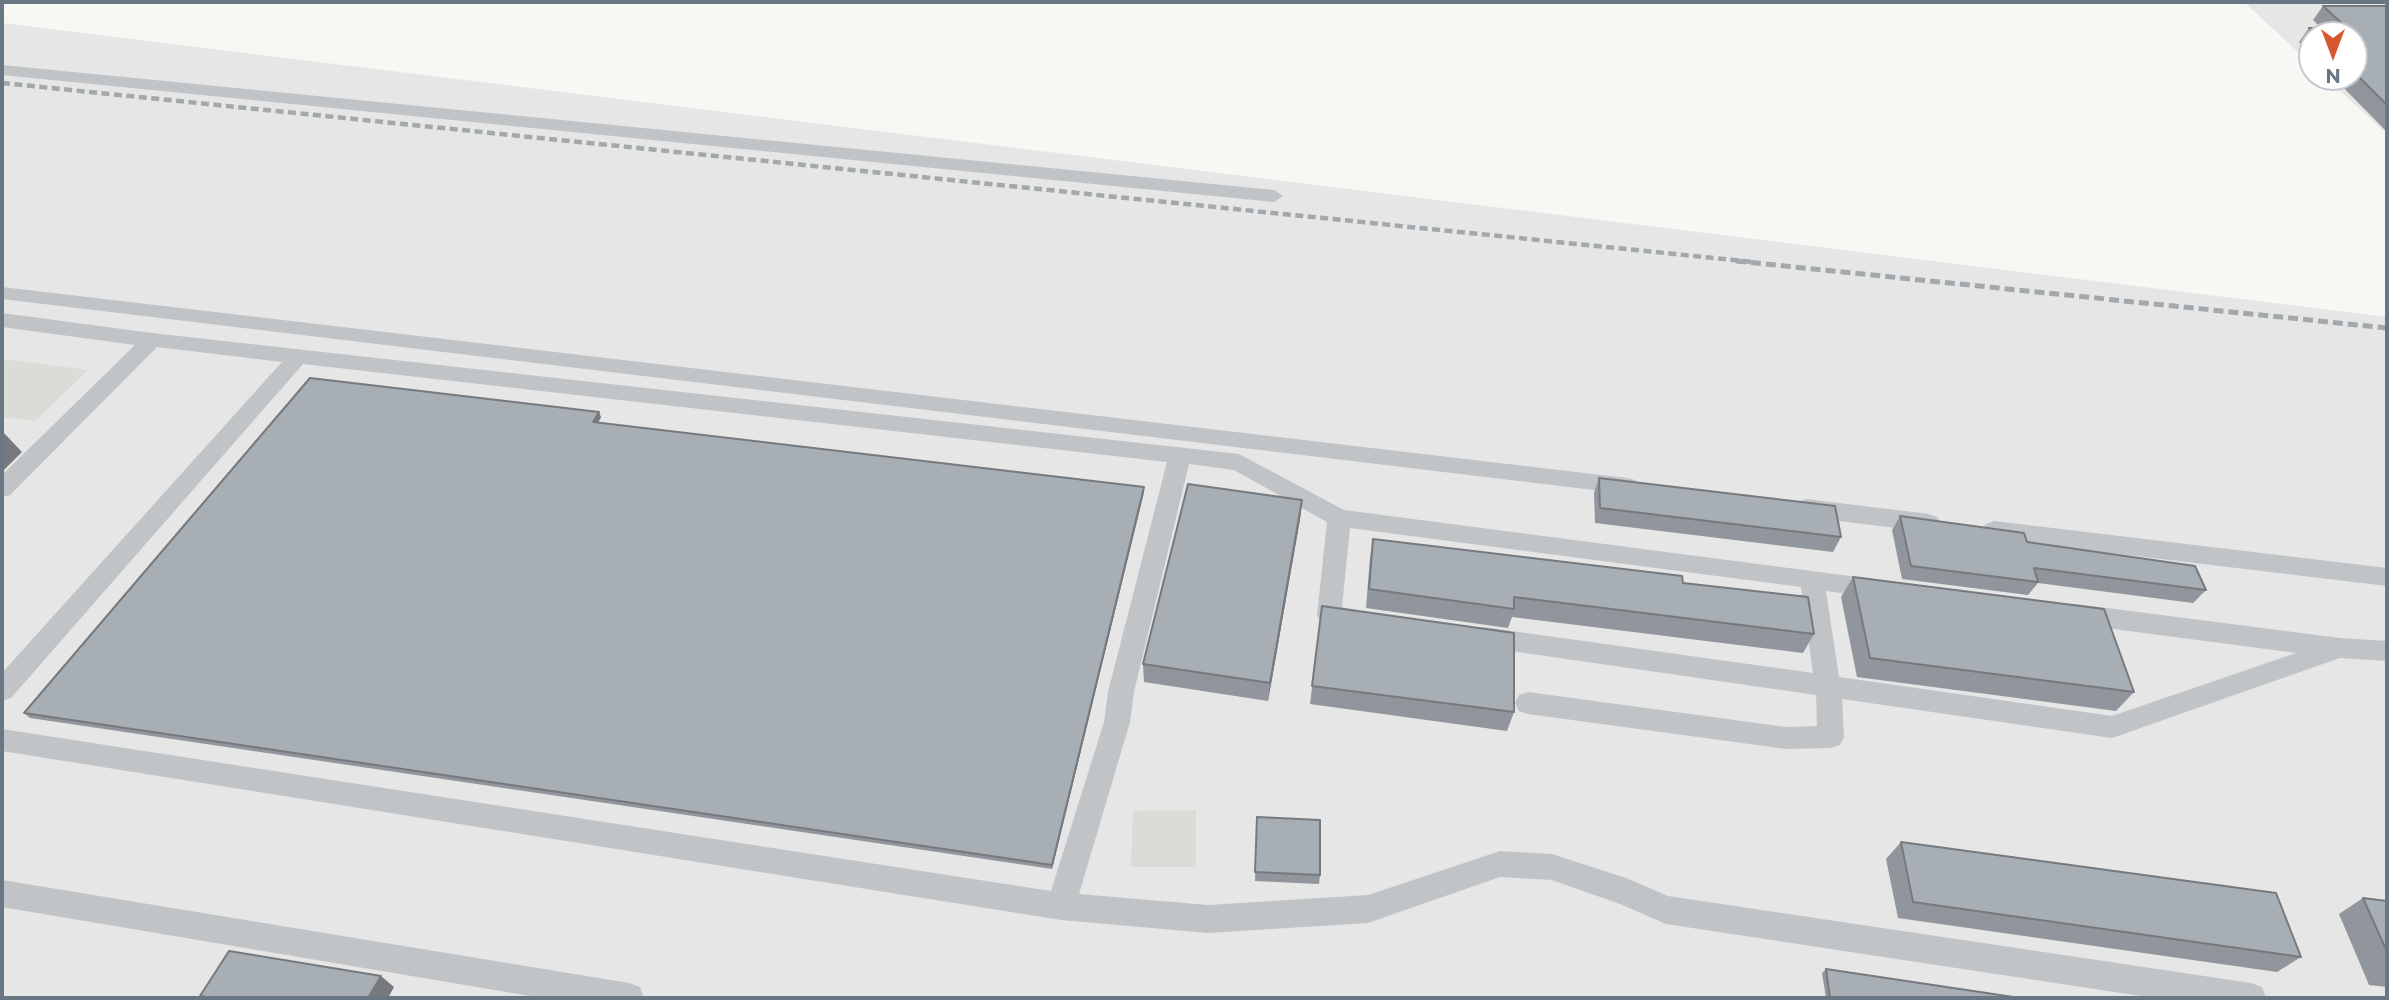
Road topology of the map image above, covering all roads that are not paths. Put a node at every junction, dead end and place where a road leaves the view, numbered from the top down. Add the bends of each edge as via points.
1 (2, 71) edge
2 (1274, 195) dead end
3 (2, 293) edge
4 (2, 320) edge
5 (152, 340) junction
6 (298, 357) junction
7 (1180, 455) junction
8 (1644, 488) edge
9 (2, 489) edge
10 (1782, 505) edge
11 (1339, 518) junction
12 (1947, 525) edge
13 (1974, 528) edge
14 (2387, 577) edge
15 (1812, 579) junction
16 (1907, 592) edge
17 (2056, 611) edge
18 (1369, 621) edge
19 (1464, 634) edge
20 (2340, 648) junction
21 (2387, 651) edge
22 (1828, 686) junction
23 (2, 690) edge
24 (1528, 703) dead end
25 (2, 740) edge
26 (2, 892) edge
27 (1061, 906) junction
28 (629, 998) edge
29 (2251, 998) edge

1 - 2 street
3 - 8 street
4 - 5 street
5 - 6 street
5 - 9 street
6 - 7 street
6 - 23 street
7 - 11 street via 1240,462
7 - 27 street via 1117,722
10 - 12 street
11 - 15 street
11 - 18 street via 1329,615
13 - 14 street
15 - 16 street
15 - 22 street
17 - 20 street
19 - 22 street
20 - 21 street
20 - 22 street via 2112,727
22 - 24 street via 1831,737 1786,738
25 - 27 street
26 - 28 street
27 - 29 street via 1208,919 1368,909 1500,864 1552,867 1666,910

